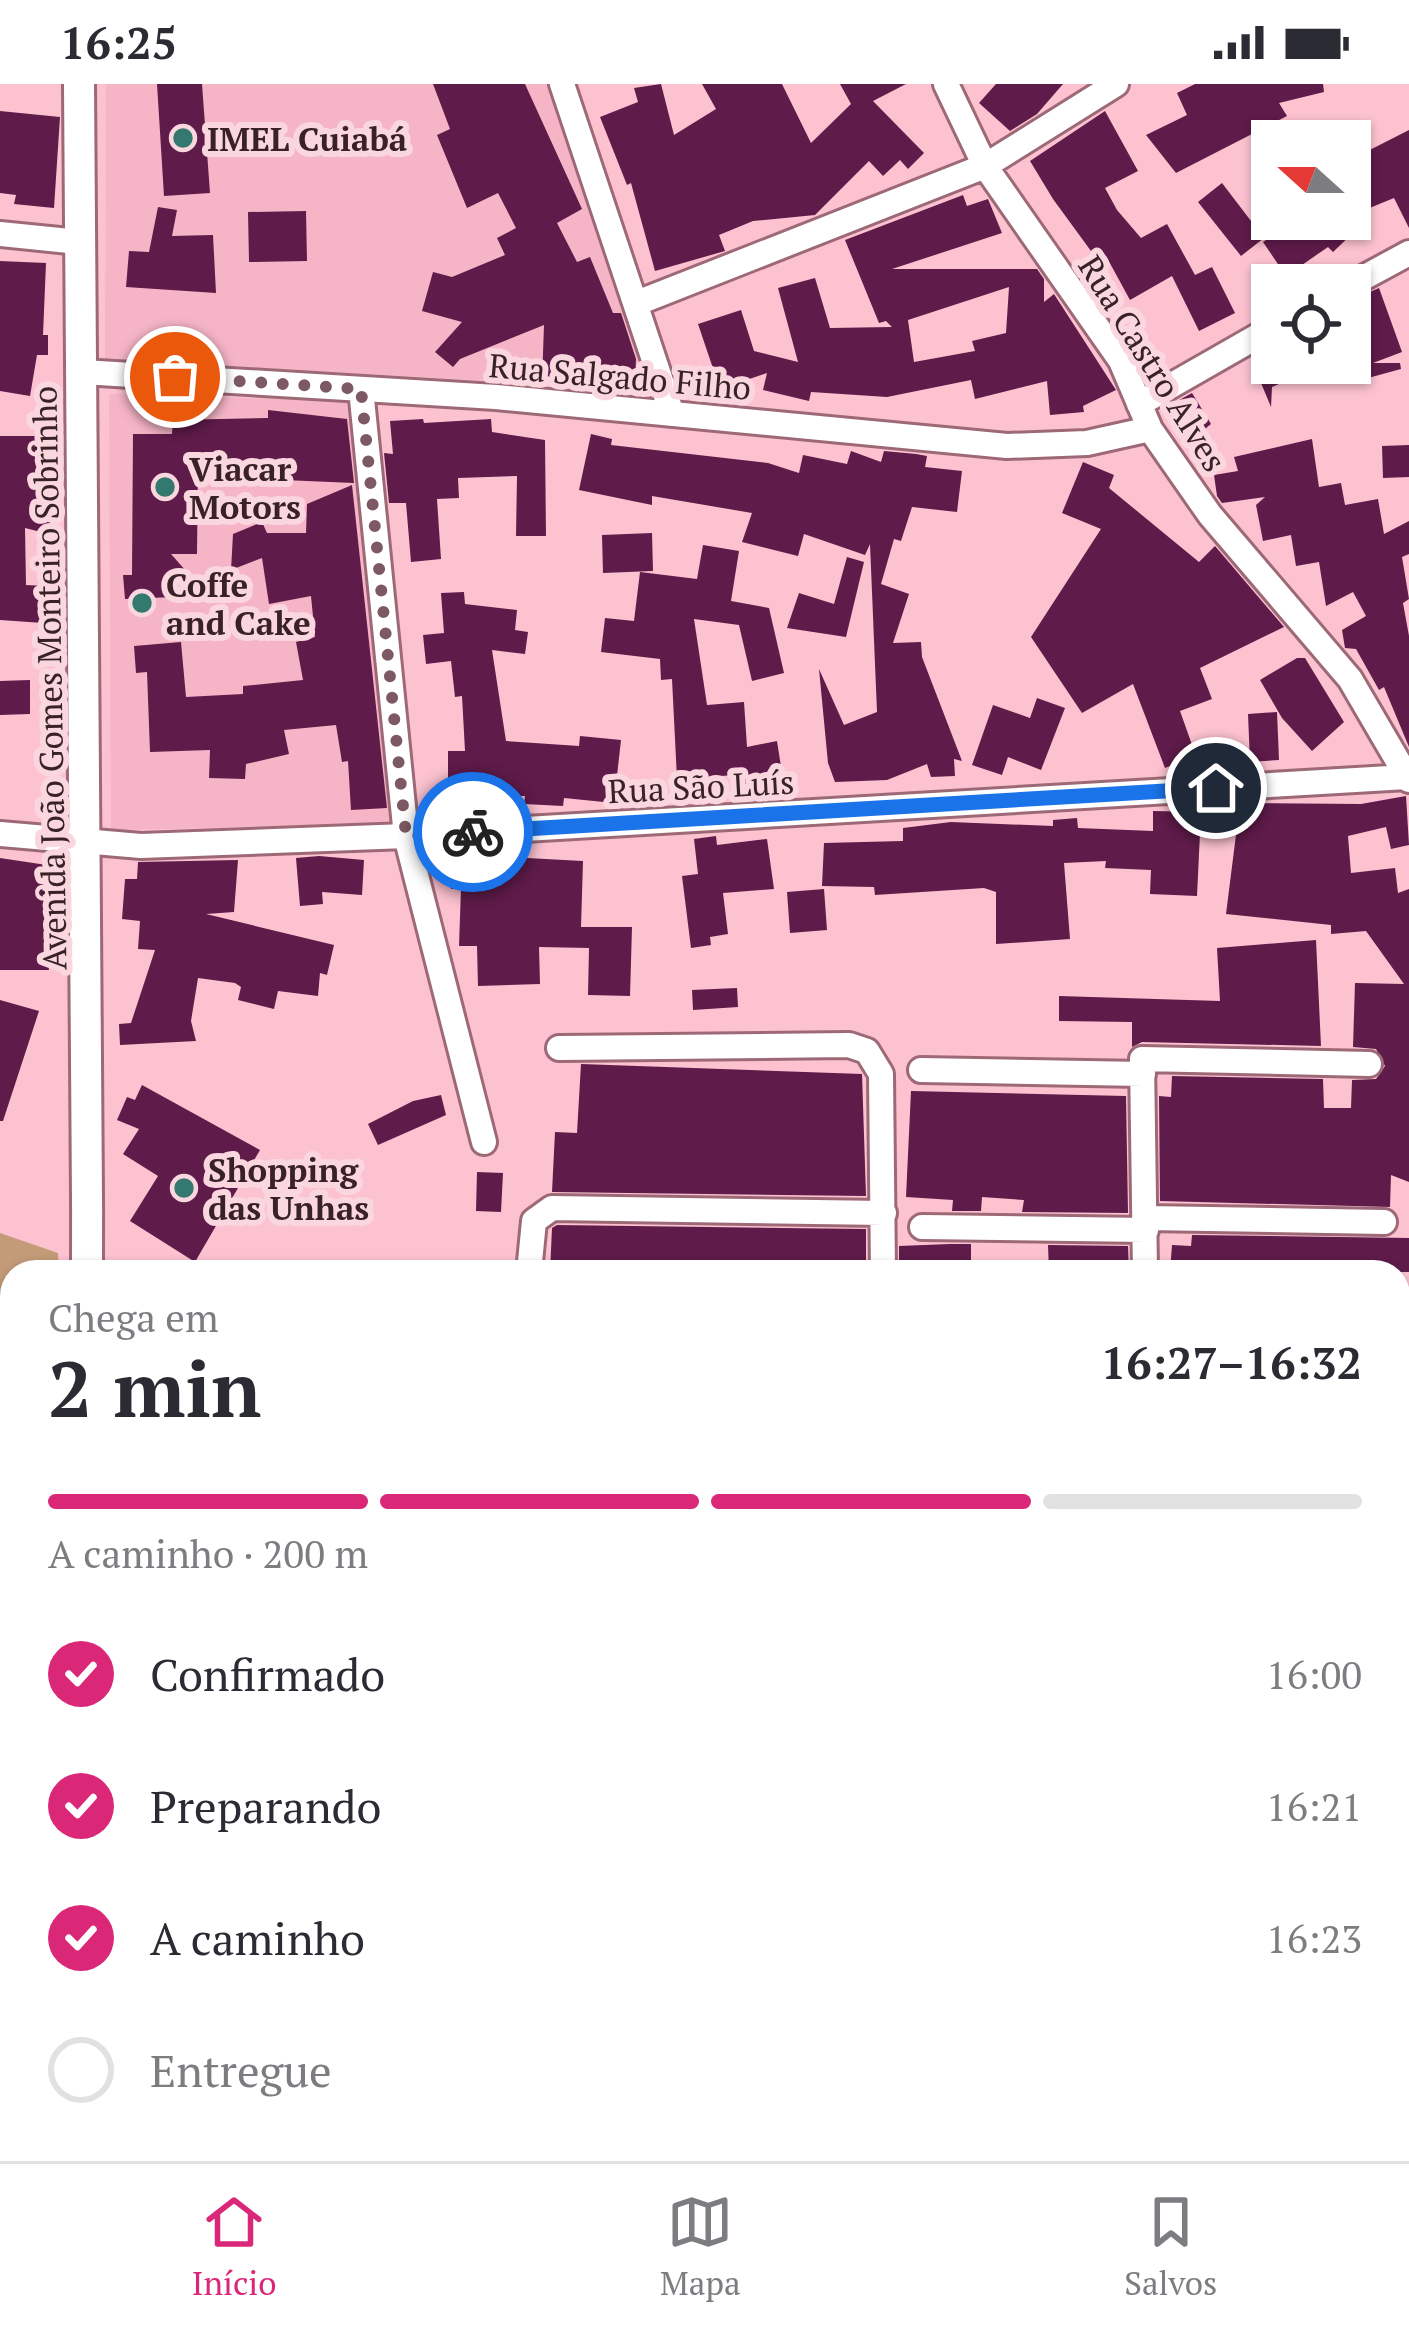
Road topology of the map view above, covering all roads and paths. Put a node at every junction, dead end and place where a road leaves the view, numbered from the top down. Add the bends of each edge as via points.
1 (79, 84) edge
2 (946, 84) edge
3 (1115, 84) edge
4 (566, 85) edge
5 (986, 166) junction
6 (0, 234) edge
7 (79, 242) junction
8 (1409, 253) edge
9 (1371, 274) edge
10 (637, 303) junction
11 (1251, 340) edge
12 (82, 372) junction
13 (361, 389) junction
14 (1139, 404) junction
15 (672, 414) junction
16 (1150, 429) junction
17 (1408, 778) edge
18 (0, 834) edge
19 (406, 836) junction
20 (88, 844) junction
21 (559, 1048) dead end
22 (1369, 1064) dead end
23 (921, 1070) dead end
24 (1143, 1074) junction
25 (484, 1142) dead end
26 (884, 1213) junction
27 (1384, 1222) dead end
28 (1146, 1224) junction
29 (922, 1227) dead end
30 (87, 1260) edge
31 (530, 1260) edge
32 (883, 1260) edge
33 (1144, 1260) edge

1 - 7 main road, Avenida João Gomes Monteiro Sobrinho
2 - 5 street, Rua Castro Alves
3 - 5 street
4 - 10 street
5 - 10 street
5 - 14 street, Rua Castro Alves via 1120,361
6 - 7 street
7 - 12 main road, Avenida João Gomes Monteiro Sobrinho
8 - 9 street
10 - 15 street
11 - 14 street
12 - 13 street, Rua Salgado Filho
12 - 20 main road, Avenida João Gomes Monteiro Sobrinho
13 - 15 street, Rua Salgado Filho
13 - 19 street
14 - 16 street, Rua Castro Alves
15 - 16 street, Rua Salgado Filho via 1007,446 1103,441
16 - 17 street, Rua Castro Alves via 1210,515 1350,680
17 - 19 street, Rua São Luís
18 - 20 street, Rua São Luís
19 - 20 street, Rua São Luís
19 - 25 street
20 - 30 main road, Avenida João Gomes Monteiro Sobrinho
21 - 26 street via 867,1051 881,1073
22 - 24 street via 1142,1059
23 - 24 street
24 - 28 street
26 - 31 street via 552,1208 535,1221
26 - 32 street
27 - 28 street
28 - 29 street
28 - 33 street

